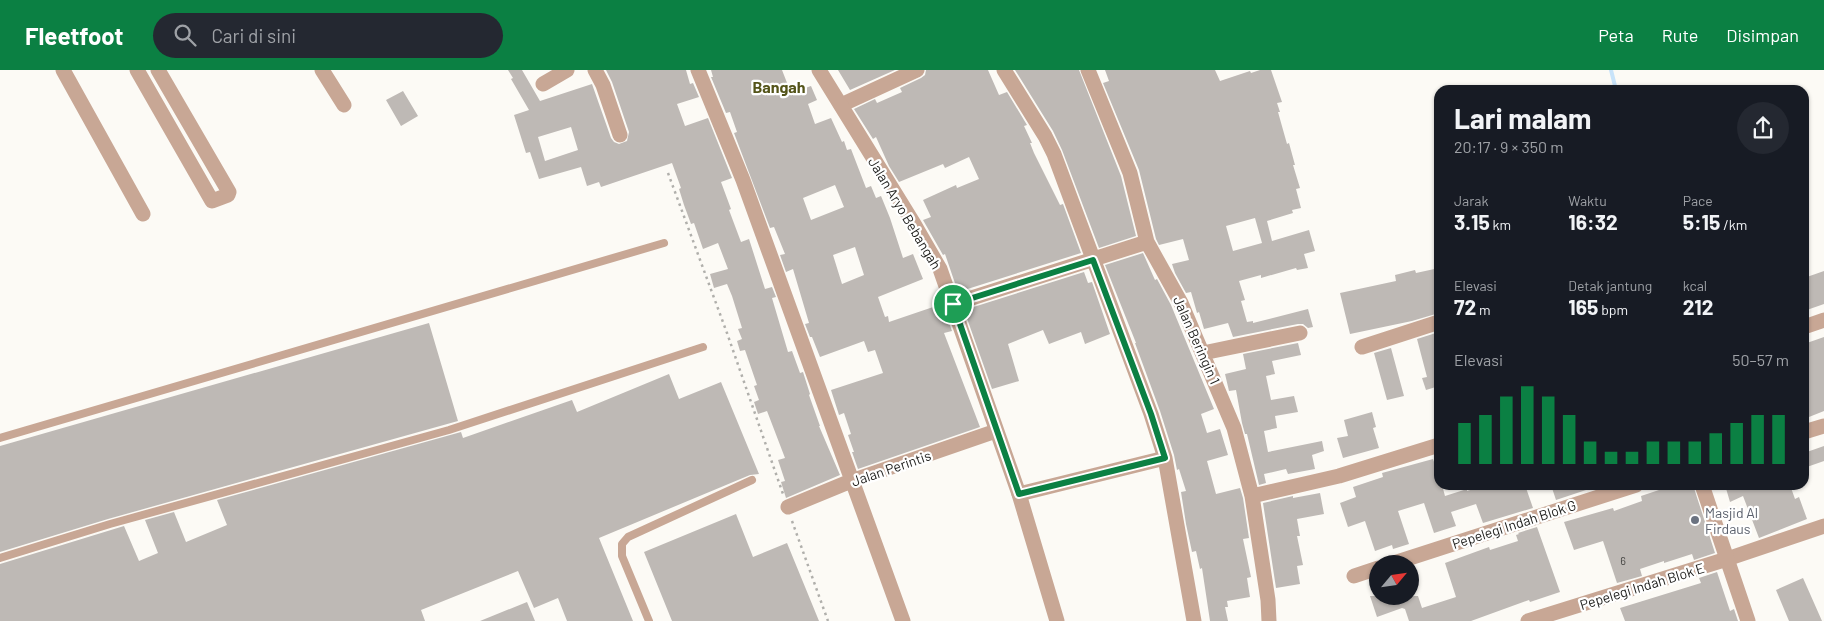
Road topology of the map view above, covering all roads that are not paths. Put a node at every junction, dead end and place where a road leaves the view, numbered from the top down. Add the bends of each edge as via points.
1 (63, 70) edge
2 (137, 70) edge
3 (158, 70) edge
4 (322, 70) edge
5 (567, 70) edge
6 (594, 70) edge
7 (698, 70) edge
8 (819, 70) edge
9 (916, 70) edge
10 (1004, 70) edge
11 (1088, 70) edge
12 (543, 84) dead end
13 (344, 105) dead end
14 (841, 105) junction
15 (620, 135) dead end
16 (143, 214) dead end
17 (1147, 242) junction
18 (664, 243) dead end
19 (1093, 260) junction
20 (953, 304) junction
21 (1824, 320) edge
22 (1434, 324) edge
23 (1809, 325) edge
24 (1300, 333) dead end
25 (702, 347) dead end
26 (1362, 347) dead end
27 (1203, 353) junction
28 (1824, 426) edge
29 (1809, 430) edge
30 (996, 432) junction
31 (0, 438) edge
32 (1434, 447) edge
33 (1165, 458) junction
34 (752, 480) dead end
35 (851, 481) junction
36 (1620, 490) edge
37 (1704, 490) edge
38 (1019, 494) junction
39 (1252, 496) junction
40 (788, 507) road end
41 (1824, 526) edge
42 (1419, 555) edge
43 (0, 558) edge
44 (1727, 560) junction
45 (1369, 571) edge
46 (1354, 576) dead end
47 (649, 621) edge
48 (903, 621) edge
49 (1057, 621) edge
50 (1194, 621) edge
51 (1269, 621) edge
52 (1528, 621) edge
53 (1748, 621) edge

1 - 16 street
2 - 3 street via 214,201 228,192
4 - 13 street
5 - 12 street
6 - 15 street
7 - 35 street via 743,180
8 - 14 street, Jalan Aryo Bebangah
9 - 14 street
10 - 19 street via 1054,154
11 - 17 street, Jalan Beringin 1 via 1130,173
14 - 20 street, Jalan Aryo Bebangah via 930,250
17 - 19 street
17 - 27 street, Jalan Beringin 1 via 1181,303
18 - 31 lane
19 - 20 street
19 - 33 street
20 - 30 street, Jalan Aryo Bebangah
21 - 23 street
22 - 26 street
24 - 27 street
25 - 43 lane via 449,430 110,524
27 - 39 street, Jalan Beringin 1 via 1234,428
28 - 29 street
30 - 35 street, Jalan Perintis
30 - 38 street, Jalan Aryo Bebangah
32 - 39 street via 1339,476
33 - 38 street
33 - 50 street
34 - 47 lane via 628,537 622,544 622,556
35 - 40 street, Jalan Perintis
35 - 48 street
36 - 42 street, Pepelegi Indah Blok G
37 - 44 street
38 - 49 street, Jalan Aryo Bebangah
39 - 51 street, Jalan Beringin 1
41 - 44 street, Pepelegi Indah Blok E
44 - 52 street, Pepelegi Indah Blok E
44 - 53 street
45 - 46 street

